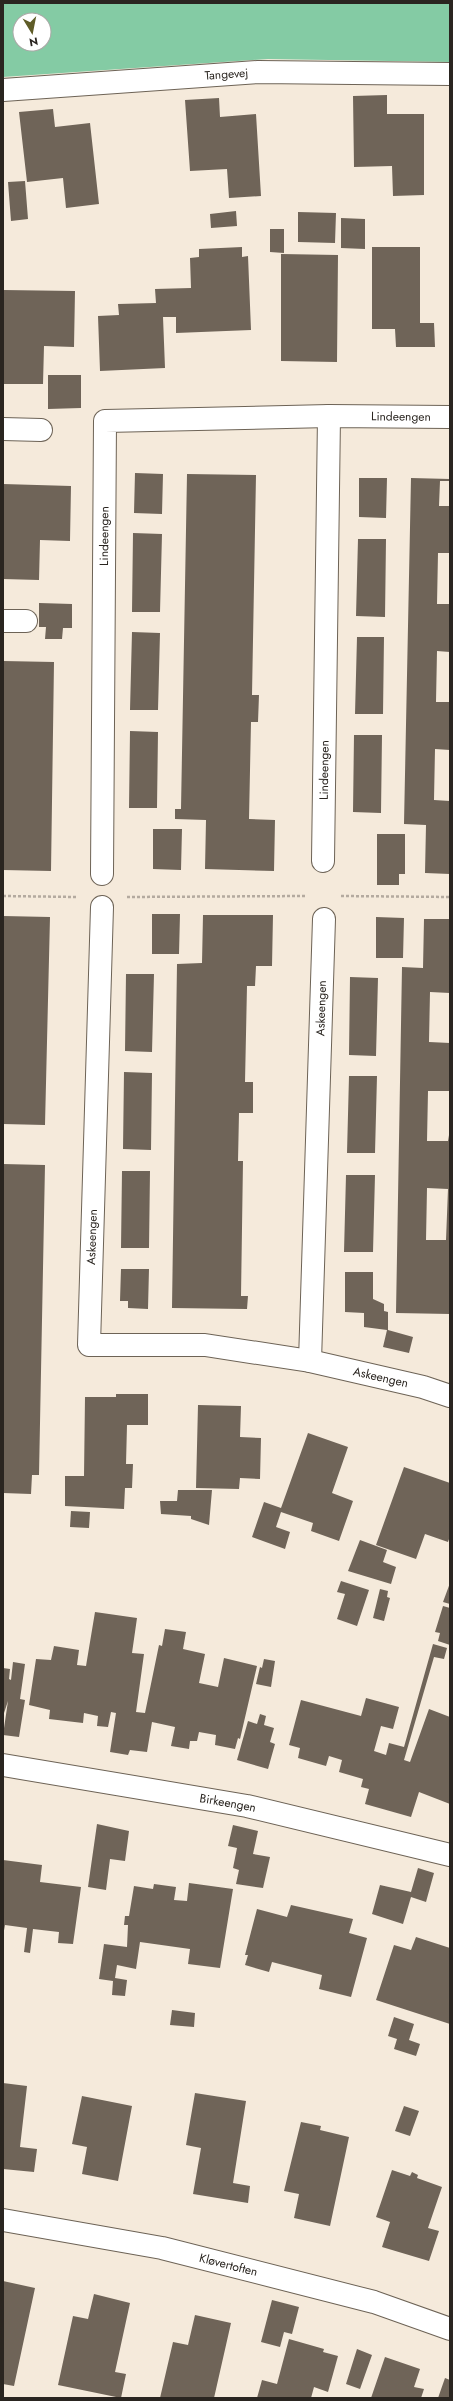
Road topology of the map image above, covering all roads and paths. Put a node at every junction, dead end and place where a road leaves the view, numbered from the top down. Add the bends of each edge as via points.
1 (450, 74) edge
2 (3, 90) edge
3 (329, 416) junction
4 (450, 417) edge
5 (3, 429) edge
6 (41, 430) dead end
7 (3, 621) edge
8 (26, 621) dead end
9 (323, 861) dead end
10 (102, 874) dead end
11 (3, 896) edge
12 (309, 896) dead end
13 (332, 896) dead end
14 (79, 897) dead end
15 (126, 897) dead end
16 (450, 897) edge
17 (102, 907) dead end
18 (324, 919) dead end
19 (310, 1361) junction
20 (450, 1396) edge
21 (3, 1765) edge
22 (450, 1855) edge
23 (3, 2220) edge
24 (450, 2330) edge

1 - 2 street, Tangevej via 258,72
3 - 4 street, Lindeengen
3 - 9 street, Lindeengen
3 - 10 street, Lindeengen via 105,421
5 - 6 street
7 - 8 street
11 - 14 path
12 - 15 path
13 - 16 path
17 - 19 street, Askeengen via 89,1345 205,1345
18 - 19 street, Askeengen
19 - 20 street, Askeengen via 423,1387
21 - 22 street, Birkeengen via 247,1806
23 - 24 street, Kløvertoften via 162,2248 374,2302

